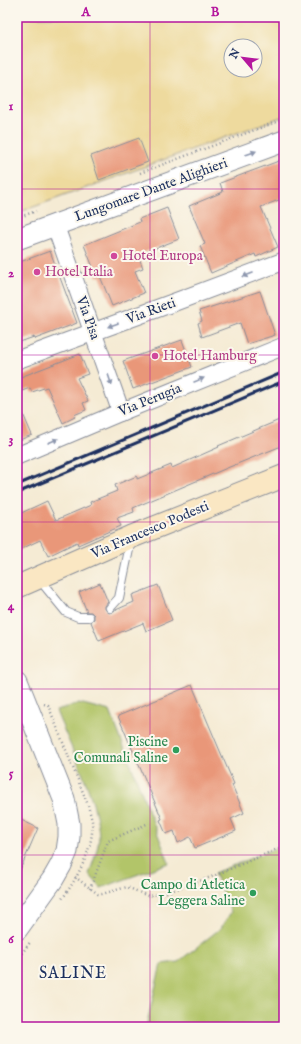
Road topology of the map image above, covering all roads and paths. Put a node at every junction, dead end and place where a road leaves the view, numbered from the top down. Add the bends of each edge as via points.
1 (284, 119) edge
2 (284, 141) edge
3 (139, 174) dead end
4 (38, 211) dead end
5 (17, 218) edge
6 (54, 225) junction
7 (17, 239) edge
8 (284, 261) edge
9 (93, 332) junction
10 (284, 346) edge
11 (17, 360) edge
12 (121, 412) junction
13 (17, 456) edge
14 (284, 476) edge
15 (131, 537) junction
16 (38, 578) junction
17 (17, 587) edge
18 (110, 608) dead end
19 (89, 617) dead end
20 (17, 681) edge
21 (149, 823) dead end
22 (284, 844) edge
23 (61, 865) junction
24 (90, 889) junction
25 (17, 929) edge

1 - 3 path
6 -> 2 street, Lungomare Dante Alighieri
4 - 5 path
6 - 7 street, Lungomare Dante Alighieri
6 - 9 street, Via Pisa
8 -> 9 street, Via Rieti
9 - 11 street, Via Rieti
9 -> 12 street, Via Pisa
12 -> 10 street, Via Perugia
13 -> 12 street, Via Perugia
14 - 15 main road, Via Francesco Podesti
15 - 16 main road, Via Francesco Podesti
15 - 18 lane via 119,598
16 - 17 main road, Via Francesco Podesti
16 - 19 lane via 66,612 78,617
20 - 23 street via 68,812 69,837
21 - 24 path via 108,841
22 - 24 path via 211,877 168,892 148,896 127,887 102,894
23 - 24 path
23 - 25 street

